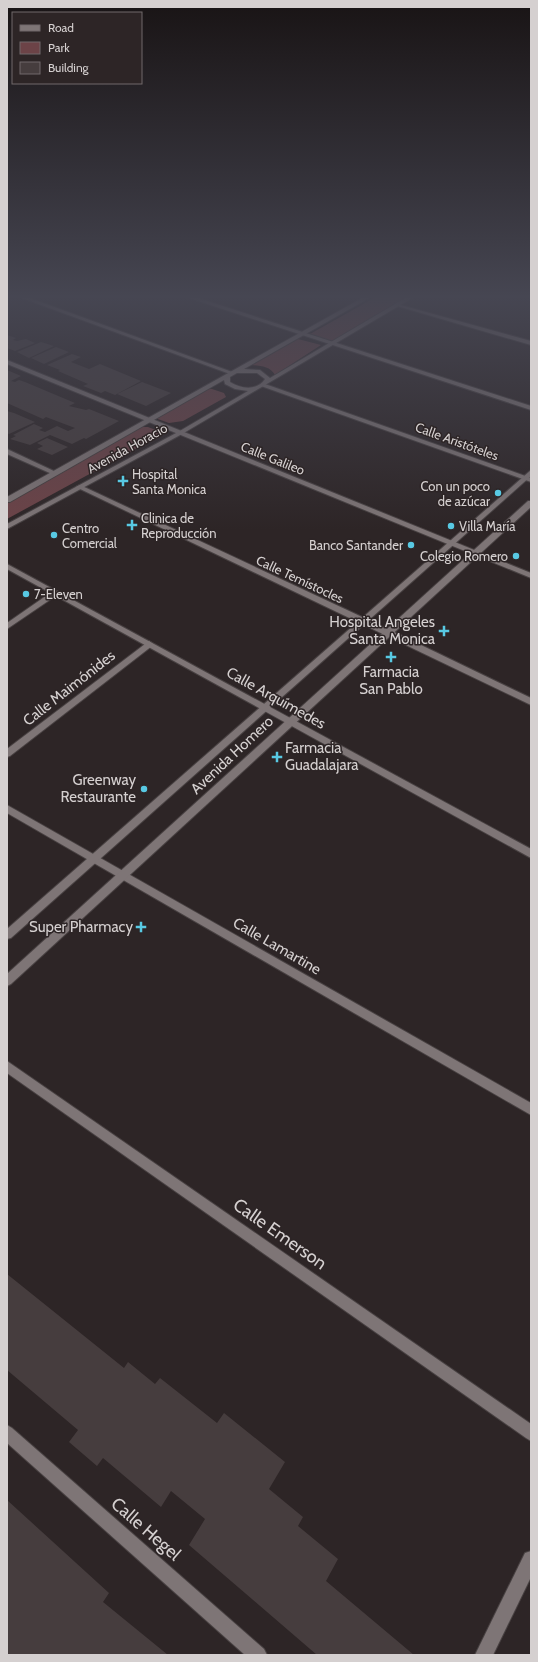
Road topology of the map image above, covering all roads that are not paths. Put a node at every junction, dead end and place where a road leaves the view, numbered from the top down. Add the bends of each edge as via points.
1 (232, 374) edge
2 (38, 375) edge
3 (231, 375) edge
4 (263, 375) edge
5 (280, 375) edge
6 (427, 375) edge
7 (262, 385) junction
8 (531, 408) edge
9 (148, 420) junction
10 (180, 433) junction
11 (7, 451) edge
12 (54, 473) junction
13 (529, 477) edge
14 (80, 487) junction
15 (7, 500) edge
16 (531, 503) edge
17 (7, 527) edge
18 (450, 543) junction
19 (475, 553) junction
20 (7, 566) edge
21 (531, 576) edge
22 (56, 593) junction
23 (363, 622) junction
24 (7, 628) edge
25 (388, 633) junction
26 (149, 644) junction
27 (531, 702) edge
28 (264, 708) junction
29 (289, 722) junction
30 (7, 754) edge
31 (7, 809) edge
32 (531, 854) edge
33 (93, 858) junction
34 (124, 875) junction
35 (7, 935) edge
36 (7, 980) edge
37 (7, 1066) edge
38 (531, 1109) edge
39 (531, 1433) edge
40 (7, 1434) edge
41 (531, 1559) edge
42 (258, 1655) edge
43 (484, 1655) edge

1 - 7 street via 227,383 237,388 252,389
2 - 9 street, Calle Galileo
3 - 9 street, Avenida Horacio
4 - 7 street via 268,379
5 - 7 street, Avenida Horacio
6 - 8 street
7 - 10 street, Avenida Horacio
7 - 13 street, Calle Aristóteles
9 - 10 street, Calle Galileo
9 - 12 street, Avenida Horacio
10 - 14 street, Avenida Horacio
10 - 18 street, Calle Galileo
11 - 12 street
12 - 15 street, Avenida Horacio
13 - 18 street, Avenida Homero
14 - 17 street, Avenida Horacio
14 - 23 street, Calle Temístocles
16 - 19 street, Avenida Homero
18 - 19 street, Calle Galileo
18 - 23 street, Avenida Homero
19 - 21 street, Calle Galileo
19 - 25 street, Avenida Homero
20 - 22 street, Calle Arquímedes
22 - 24 street
22 - 26 street, Calle Arquímedes
23 - 25 street, Calle Temístocles
23 - 28 street, Avenida Homero
25 - 27 street, Calle Temístocles
25 - 29 street, Avenida Homero
26 - 28 street, Calle Arquímedes
26 - 30 street, Calle Maimónides
28 - 29 street, Calle Arquímedes
28 - 33 street, Avenida Homero
29 - 32 street, Calle Arquímedes
29 - 34 street, Avenida Homero
31 - 33 street, Calle Lamartine
33 - 34 street, Calle Lamartine
33 - 35 street, Avenida Homero
34 - 36 street, Avenida Homero
34 - 38 street, Calle Lamartine
37 - 39 street, Calle Emerson
40 - 42 street, Calle Hegel
41 - 43 street

